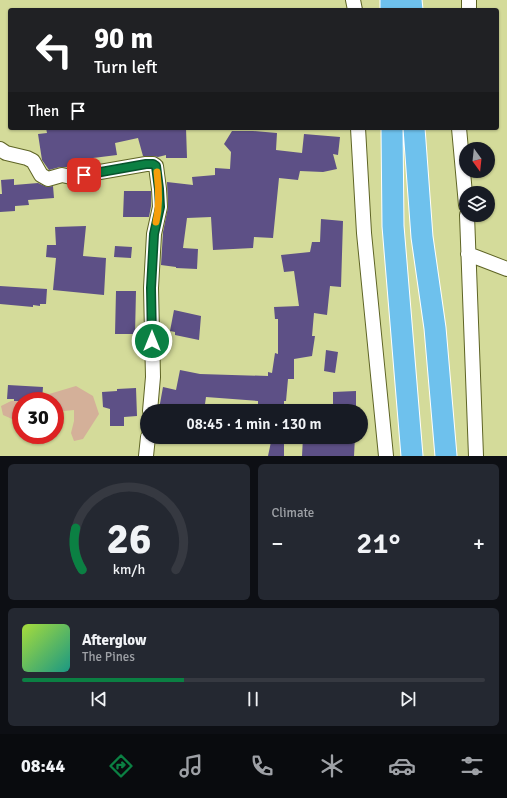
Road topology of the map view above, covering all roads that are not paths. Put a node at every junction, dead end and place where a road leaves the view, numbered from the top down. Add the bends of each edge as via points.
1 (358, 130) edge
2 (392, 130) edge
3 (414, 130) edge
4 (459, 130) edge
5 (0, 149) edge
6 (464, 186) edge
7 (466, 222) edge
8 (468, 254) junction
9 (507, 269) edge
10 (151, 404) edge
11 (147, 444) edge
12 (146, 456) edge
13 (386, 456) edge
14 (412, 456) edge
15 (446, 456) edge
16 (476, 456) edge

1 - 13 street via 364,233
2 - 14 highway via 393,226
3 - 15 highway via 422,237 435,328
4 - 6 street
5 - 10 street via 33,161 41,174 48,179 146,164 156,166 160,207 154,234 151,288 153,377
7 - 8 street
8 - 9 street
8 - 16 street
11 - 12 street

